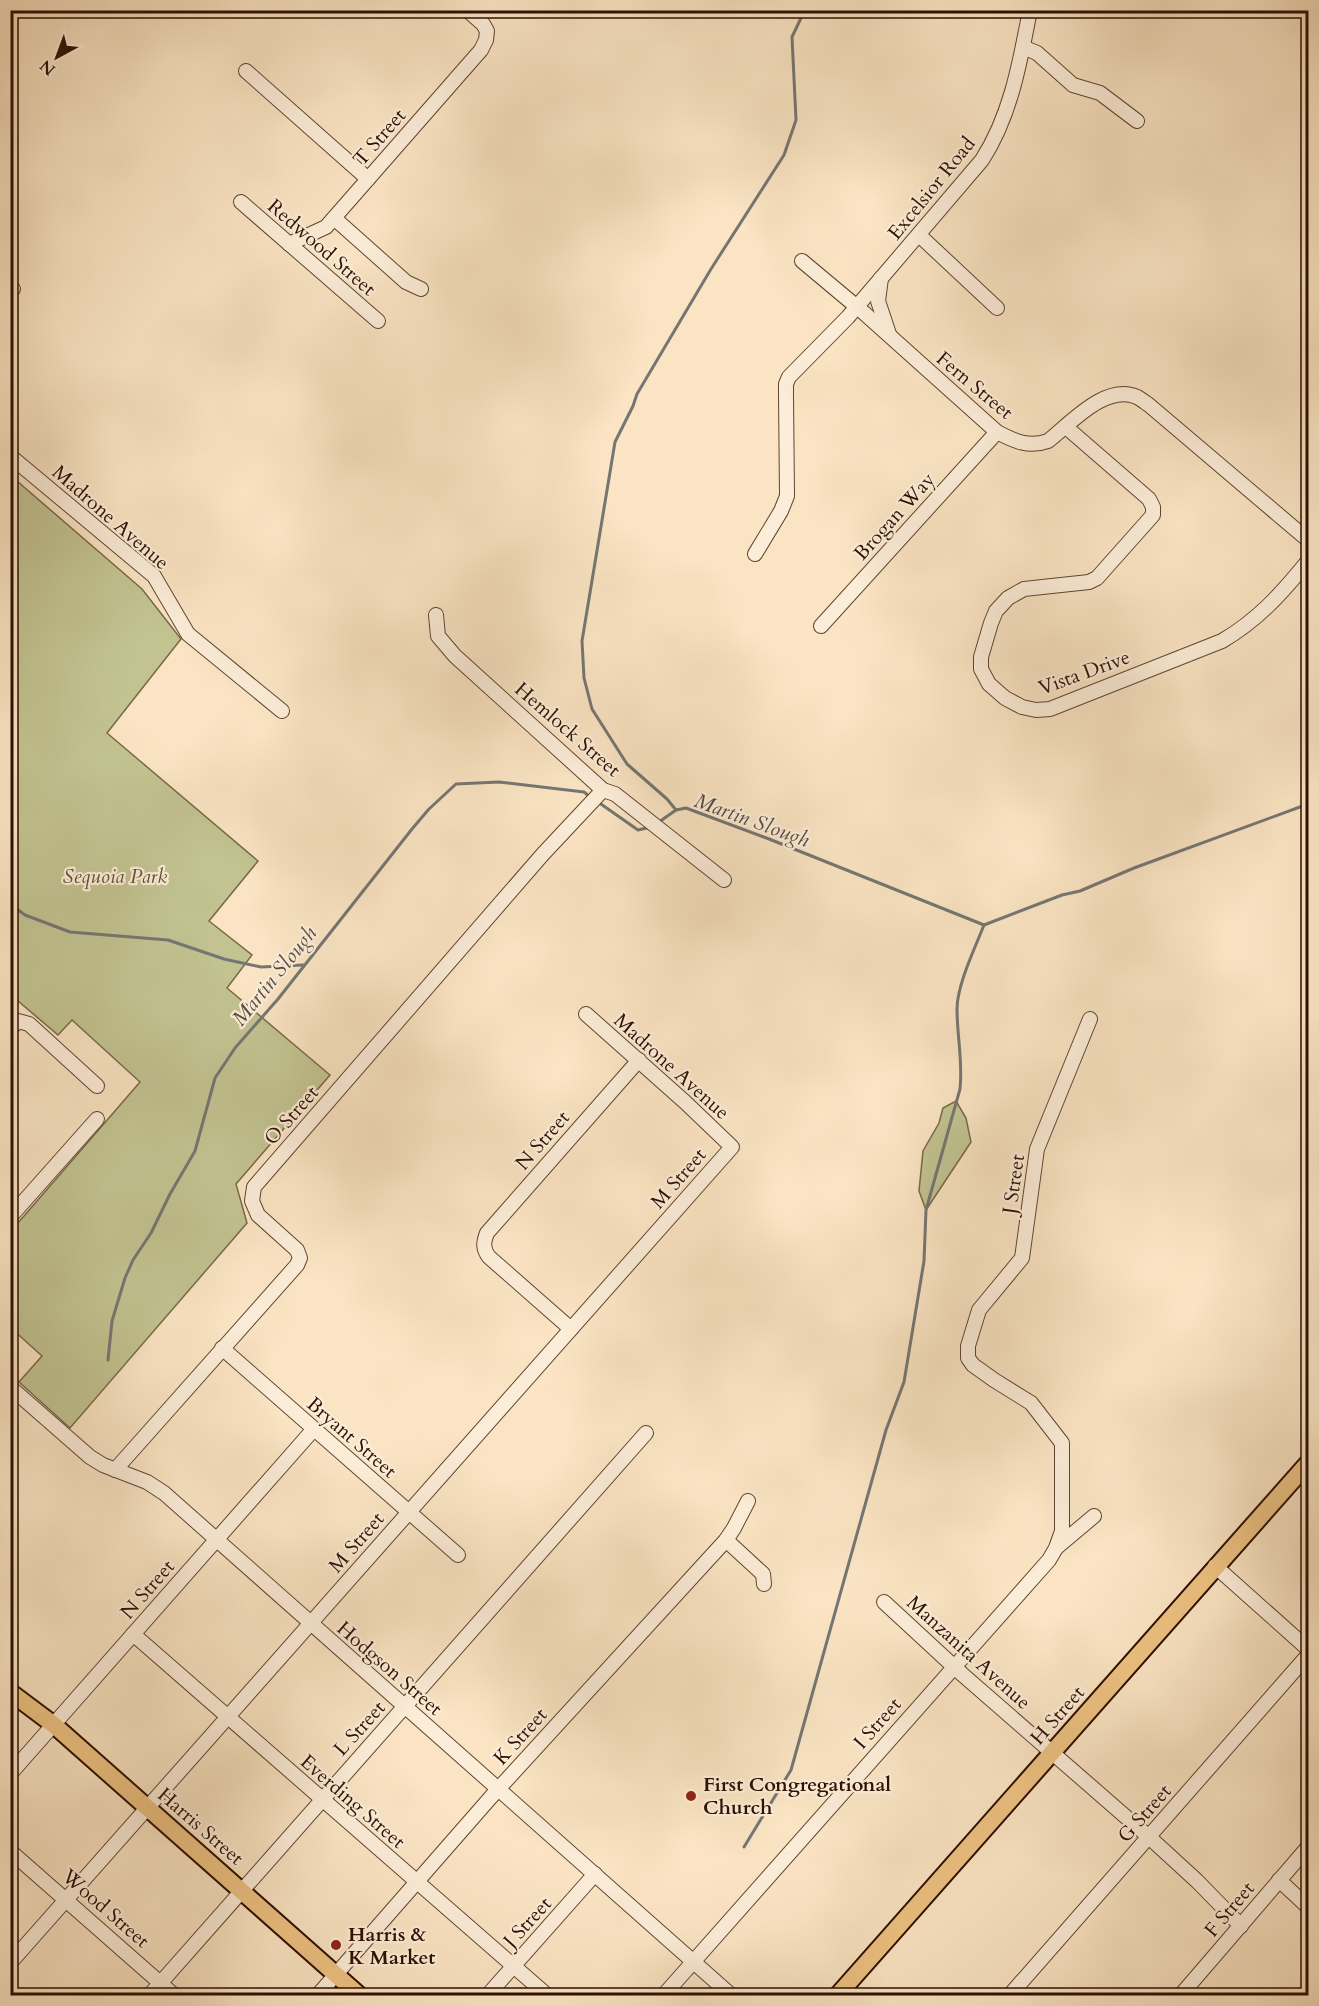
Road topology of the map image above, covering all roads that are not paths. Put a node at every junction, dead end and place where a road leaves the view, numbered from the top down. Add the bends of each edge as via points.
1 (467, 10) edge
2 (1030, 10) edge
3 (1023, 47) junction
4 (246, 71) dead end
5 (1137, 121) dead end
6 (368, 179) junction
7 (242, 202) dead end
8 (334, 218) junction
9 (919, 236) junction
10 (289, 244) junction
11 (802, 261) dead end
12 (881, 278) junction
13 (421, 289) dead end
14 (856, 307) junction
15 (998, 308) dead end
16 (378, 321) dead end
17 (891, 338) junction
18 (1066, 427) junction
19 (997, 432) junction
20 (10, 456) edge
21 (1308, 540) edge
22 (755, 554) dead end
23 (1308, 561) edge
24 (436, 615) dead end
25 (821, 626) dead end
26 (282, 711) dead end
27 (603, 790) junction
28 (724, 880) dead end
29 (586, 1014) dead end
30 (1090, 1019) dead end
31 (14, 1025) edge
32 (639, 1060) junction
33 (97, 1086) dead end
34 (97, 1119) dead end
35 (732, 1147) joint
36 (10, 1217) edge
37 (571, 1329) junction
38 (222, 1348) junction
39 (13, 1394) edge
40 (314, 1430) junction
41 (646, 1433) dead end
42 (1308, 1463) edge
43 (115, 1470) junction
44 (748, 1501) dead end
45 (407, 1512) junction
46 (1094, 1516) dead end
47 (216, 1540) junction
48 (726, 1540) junction
49 (1053, 1554) junction
50 (458, 1555) dead end
51 (1215, 1566) junction
52 (764, 1584) dead end
53 (884, 1602) dead end
54 (310, 1624) junction
55 (133, 1634) junction
56 (1308, 1649) edge
57 (1308, 1655) edge
58 (954, 1666) junction
59 (10, 1692) edge
60 (404, 1706) junction
61 (228, 1717) junction
62 (54, 1725) junction
63 (1052, 1752) junction
64 (10, 1774) edge
65 (498, 1789) junction
66 (322, 1798) junction
67 (147, 1807) junction
68 (1149, 1837) junction
69 (1308, 1847) edge
70 (10, 1851) edge
71 (595, 1874) junction
72 (1279, 1880) junction
73 (417, 1882) junction
74 (242, 1890) junction
75 (66, 1899) junction
76 (1308, 1907) edge
77 (1241, 1926) junction
78 (693, 1961) junction
79 (10, 1963) edge
80 (513, 1966) junction
81 (336, 1974) junction
82 (160, 1983) junction
83 (149, 1995) edge
84 (175, 1995) edge
85 (317, 1995) edge
86 (360, 1995) edge
87 (487, 1995) edge
88 (548, 1995) edge
89 (663, 1995) edge
90 (732, 1995) edge
91 (837, 1995) edge
92 (1009, 1995) edge
93 (1180, 1995) edge

1 - 6 street, T Street via 487,31 481,50
2 - 3 street, Excelsior Road
3 - 5 street via 1037,52 1073,85 1100,93
3 - 9 street, Excelsior Road via 1007,110 990,149
4 - 6 street
6 - 8 street, T Street
7 - 10 street, Redwood Street
8 - 10 street, T Street via 326,227
8 - 13 street via 406,282
9 - 12 street, Excelsior Road
9 - 15 street
10 - 16 street, Redwood Street
11 - 14 street, Fern Street
12 - 14 street, Excelsior Road
12 - 17 street via 878,302
14 - 17 street, Fern Street
14 - 22 street, Excelsior Road via 786,384 787,496
17 - 19 street, Fern Street
18 - 19 street, Fern Street via 1039,444 1018,442
18 - 21 street, Fern Street via 1102,399 1120,394 1136,397
18 - 23 street, Vista Drive via 1149,499 1154,507 1153,516 1097,578 1024,589 996,611 981,657 981,669 989,684 1005,698 1030,710 1050,709 1222,641 1268,607
19 - 25 street, Brogan Way
20 - 26 street, Madrone Avenue via 154,576 188,634
24 - 27 street, Hemlock Street via 438,636 455,656
27 - 28 street, Hemlock Street via 615,794
27 - 38 street, O Street via 254,1187 252,1201 258,1215 300,1257
29 - 32 street, Madrone Avenue
30 - 49 street, J Street via 1037,1149 1022,1258 979,1310 968,1346 973,1365 1031,1403 1062,1443 1062,1531
31 - 33 street via 28,1024
32 - 35 street, Madrone Avenue
32 - 37 street, N Street via 484,1241 489,1257
34 - 36 street
35 - 37 street, M Street
37 - 45 street, M Street
38 - 40 street, Bryant Street
38 - 43 street, O Street
39 - 43 street, Hodgson Street via 90,1457
40 - 45 street, Bryant Street
40 - 47 street, N Street
41 - 60 street, L Street
42 - 51 main road, H Street
43 - 47 street, Hodgson Street via 164,1493
44 - 48 street, K Street
45 - 50 street, Bryant Street
45 - 54 street, M Street
46 - 49 street
47 - 54 street, Hodgson Street
47 - 55 street, N Street
48 - 52 street via 763,1574
48 - 65 street, K Street
49 - 58 street, I Street
51 - 56 street
51 - 63 main road, H Street
53 - 58 street, Manzanita Avenue
54 - 60 street, Hodgson Street
54 - 61 street, M Street
55 - 61 street, Everding Street
55 - 62 street, N Street
57 - 68 street, G Street
58 - 63 street, Manzanita Avenue
58 - 78 street, I Street
59 - 62 main road, Harris Street
60 - 65 street, Hodgson Street
60 - 66 street, L Street
61 - 66 street, Everding Street
61 - 67 street, M Street
62 - 64 street, N Street
62 - 67 main road, Harris Street
63 - 68 street, Manzanita Avenue
63 - 91 main road, H Street
65 - 71 street, Hodgson Street
65 - 73 street, K Street
66 - 73 street, Everding Street
66 - 74 street, L Street
67 - 74 main road, Harris Street
67 - 75 street, M Street
68 - 77 street, Manzanita Avenue
68 - 92 street, G Street
69 - 72 street, F Street
70 - 75 street, Wood Street
71 - 78 street, Hodgson Street
71 - 80 street, J Street
72 - 76 street
72 - 77 street, F Street
73 - 80 street, Everding Street
73 - 81 street, K Street
74 - 81 main road, Harris Street
74 - 82 street, L Street
75 - 79 street, M Street
75 - 82 street, Wood Street
77 - 93 street, F Street
78 - 89 street, I Street
78 - 90 street, Hodgson Street
80 - 87 street, J Street
80 - 88 street, Everding Street
81 - 85 street, K Street
81 - 86 main road, Harris Street
82 - 83 street, L Street
82 - 84 street, Wood Street

